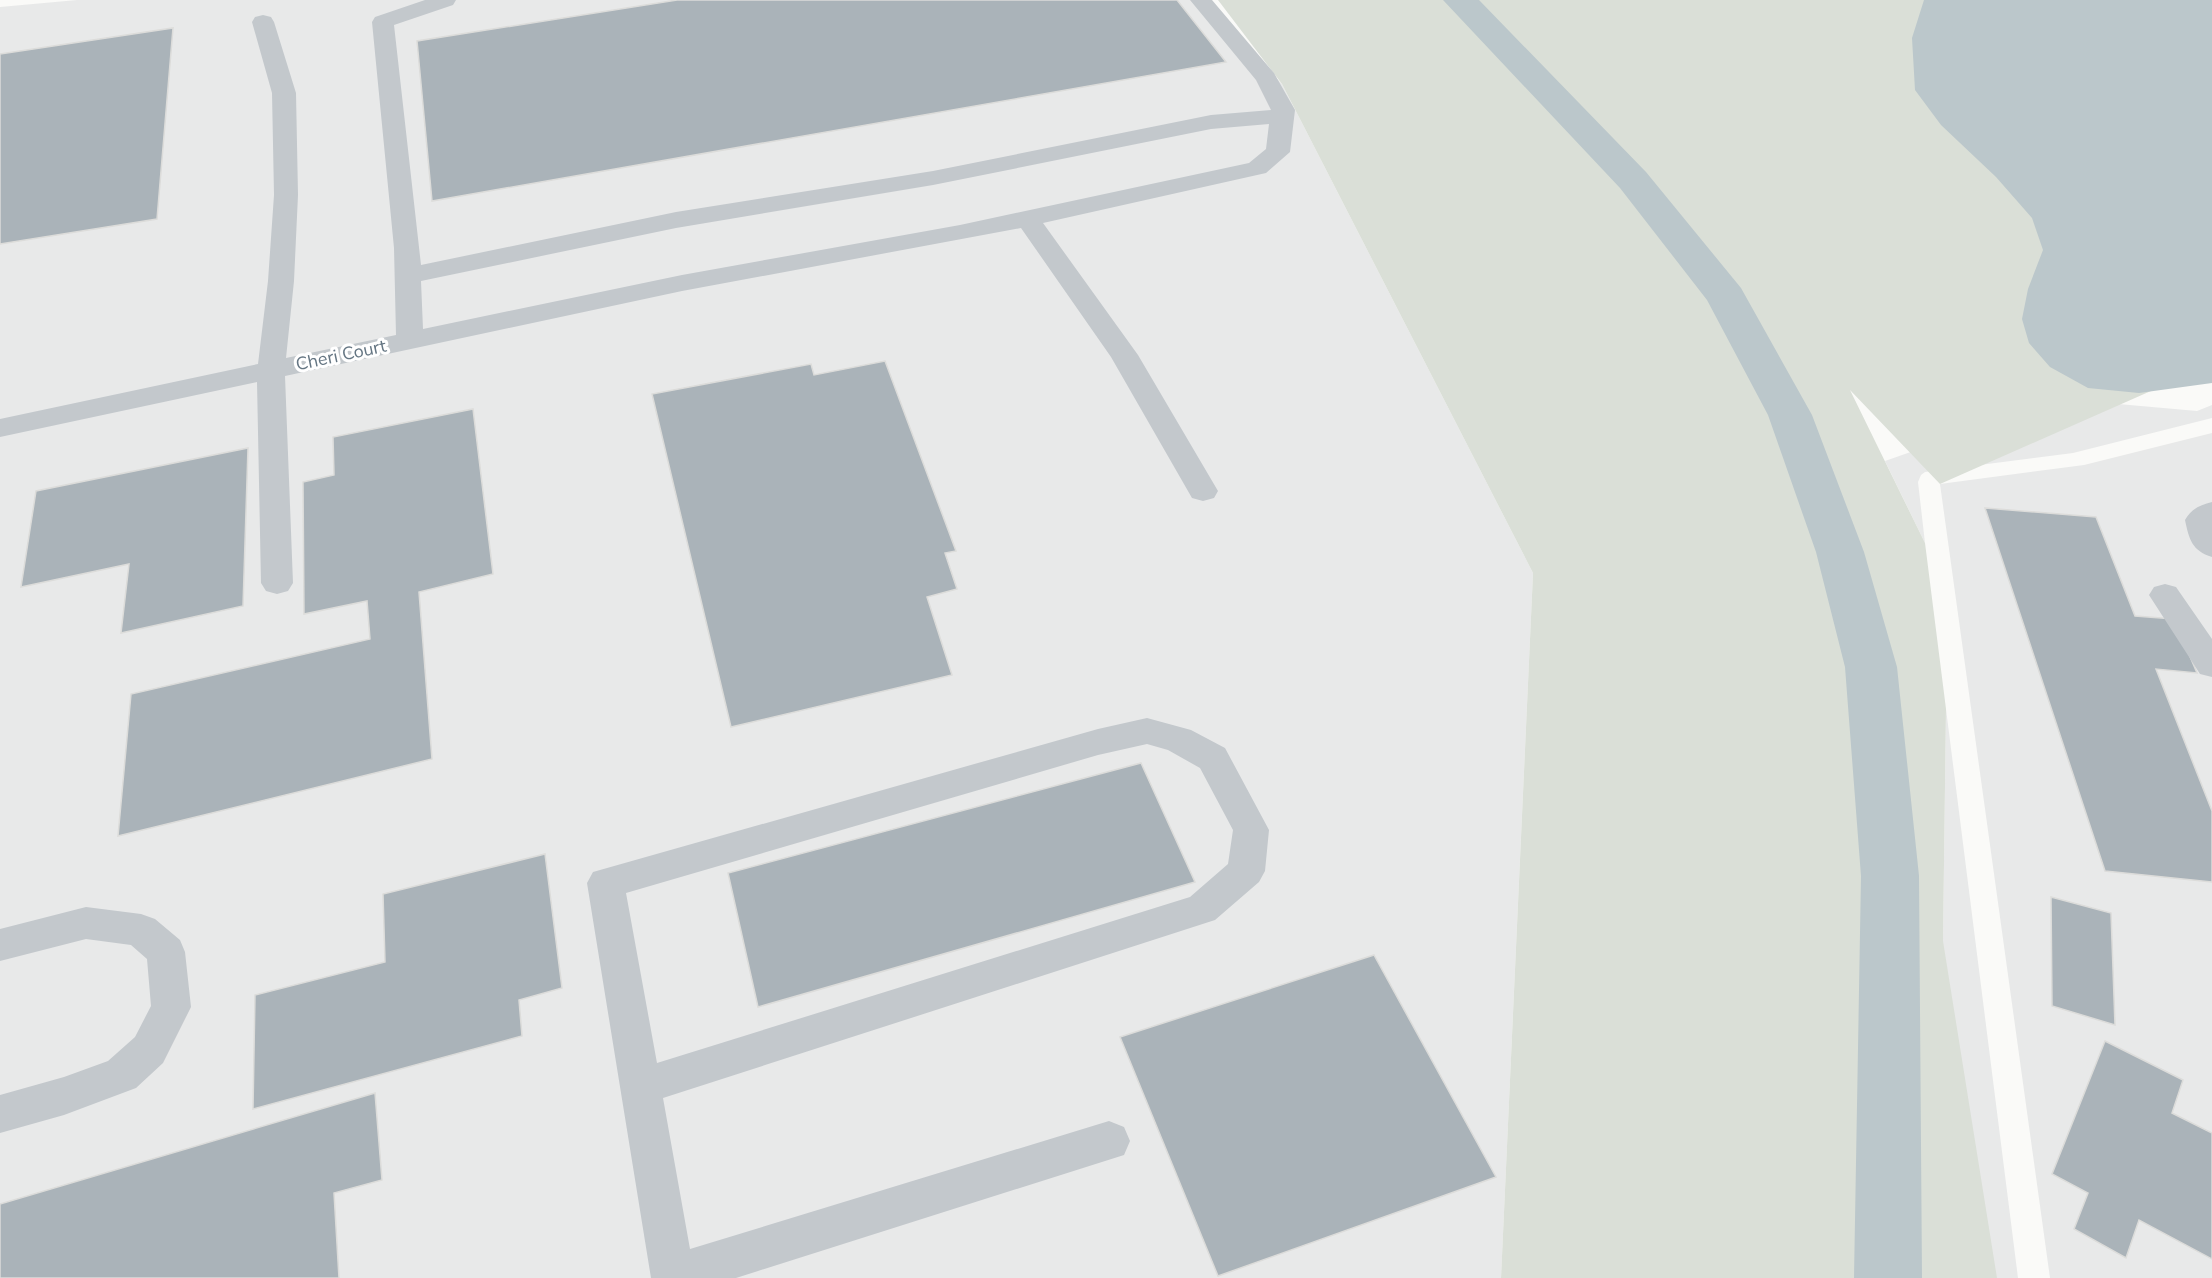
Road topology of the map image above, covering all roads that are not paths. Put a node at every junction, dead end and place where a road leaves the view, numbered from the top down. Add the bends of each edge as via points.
1 (445, 0) edge
2 (1201, 0) edge
3 (263, 22) dead end
4 (1283, 116) junction
5 (1027, 219) junction
6 (408, 276) junction
7 (410, 341) junction
8 (271, 370) junction
9 (0, 428) edge
10 (1203, 491) dead end
11 (2212, 512) edge
12 (2212, 546) edge
13 (277, 583) dead end
14 (2165, 595) dead end
15 (2212, 665) edge
16 (0, 945) edge
17 (642, 1086) junction
18 (0, 1114) edge
19 (1109, 1141) dead end
20 (673, 1277) edge

1 - 6 street via 382,22
2 - 4 street via 1266,78
3 - 8 street via 284,93 286,195
4 - 5 street, Cheri Court via 1278,152 1257,168
4 - 6 street via 1211,122 933,178 676,220
5 - 7 street, Cheri Court via 682,283
5 - 10 street via 1124,355
6 - 7 street
7 - 8 street, Cheri Court
8 - 9 street, Cheri Court
8 - 13 street
11 - 12 street via 2200,520 2205,540
14 - 15 street
16 - 18 street via 86,923 141,930 166,952 171,1007 149,1050 122,1075
17 - 17 street via 606,883 1147,731 1179,740 1214,758 1251,830 1246,871 1202,909
17 - 20 street
19 - 20 street

